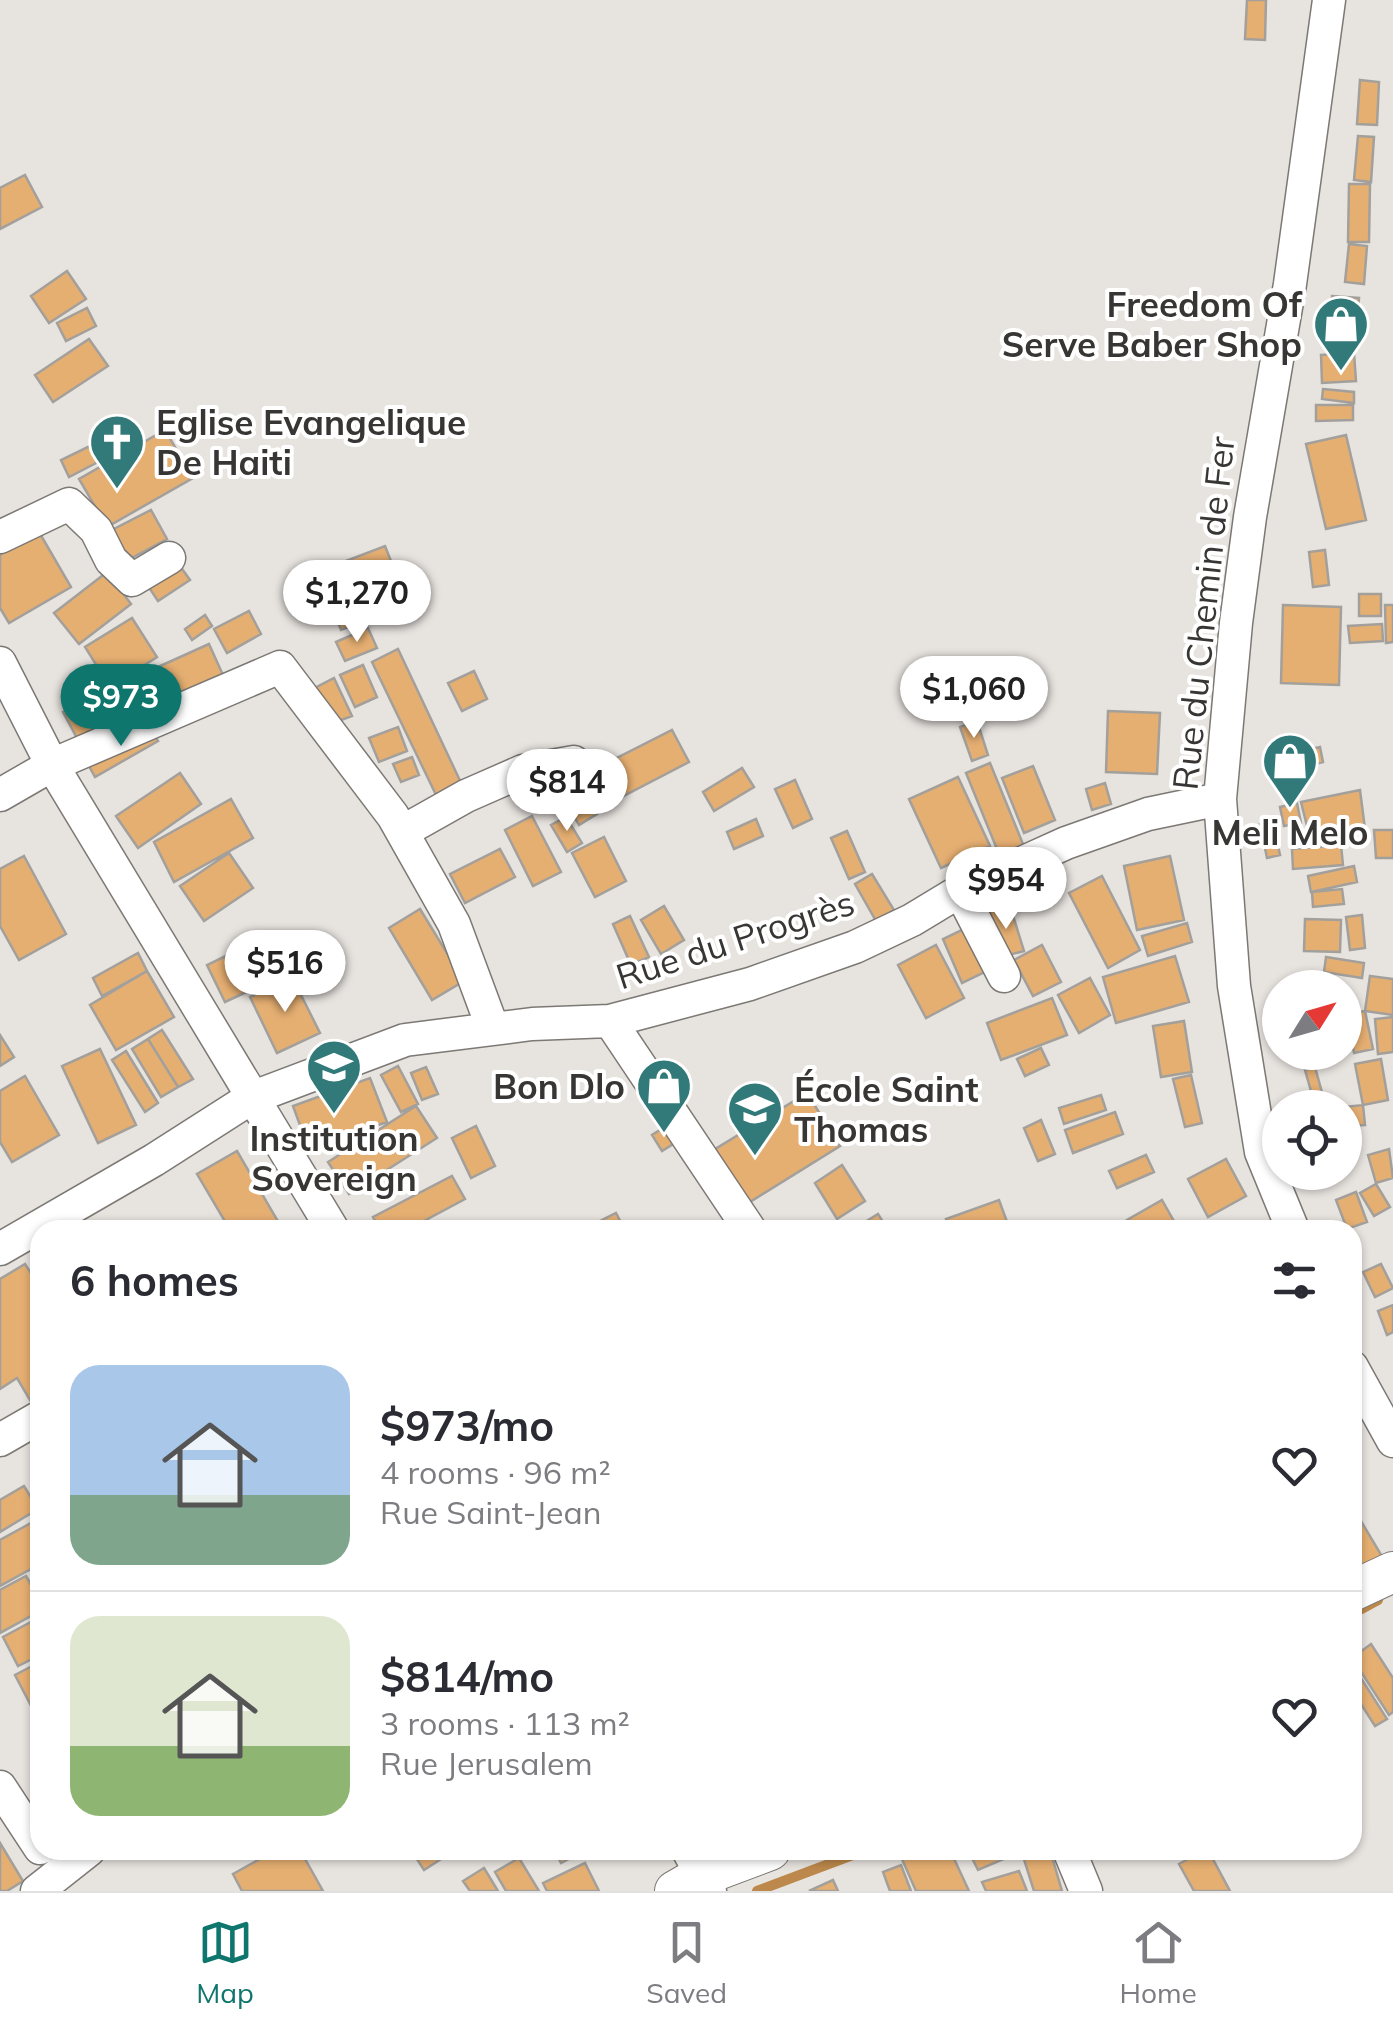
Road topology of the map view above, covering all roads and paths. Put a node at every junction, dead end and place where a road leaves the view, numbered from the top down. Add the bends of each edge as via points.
1 (1329, 0) edge
2 (0, 538) edge
3 (169, 558) dead end
4 (0, 663) edge
5 (574, 762) dead end
6 (52, 765) junction
7 (0, 795) edge
8 (1220, 798) junction
9 (402, 832) junction
10 (960, 891) junction
11 (1004, 976) dead end
12 (610, 1022) junction
13 (493, 1029) junction
14 (251, 1098) junction
15 (50, 1220) edge
16 (326, 1220) edge
17 (743, 1220) edge
18 (1289, 1220) edge
19 (30, 1232) edge
20 (0, 1249) edge
21 (1362, 1385) edge
22 (30, 1423) edge
23 (0, 1440) edge
24 (1393, 1441) edge
25 (1393, 1572) edge
26 (1362, 1586) edge
27 (0, 1787) edge
28 (30, 1840) edge
29 (741, 1860) edge
30 (1073, 1860) edge
31 (693, 1877) edge
32 (1086, 1891) edge

1 - 8 street, Rue du Chemin de Fer via 1250,517
2 - 3 street via 68,504 132,580
4 - 6 street
5 - 9 street via 523,771
6 - 7 street
6 - 9 street via 280,666
6 - 14 street
8 - 10 street, Rue du Progrès via 1066,843
8 - 18 street, Rue du Chemin de Fer via 1234,986 1261,1152
9 - 13 street via 454,924
10 - 11 street
10 - 12 street, Rue du Progrès via 856,947
12 - 13 street, Rue du Progrès
12 - 17 street
13 - 14 street, Rue du Progrès via 406,1040
14 - 15 street, Rue du Progrès
14 - 16 street
19 - 20 street, Rue du Progrès
21 - 24 street
22 - 23 street
25 - 26 street
27 - 28 street
29 - 31 street
30 - 32 street

